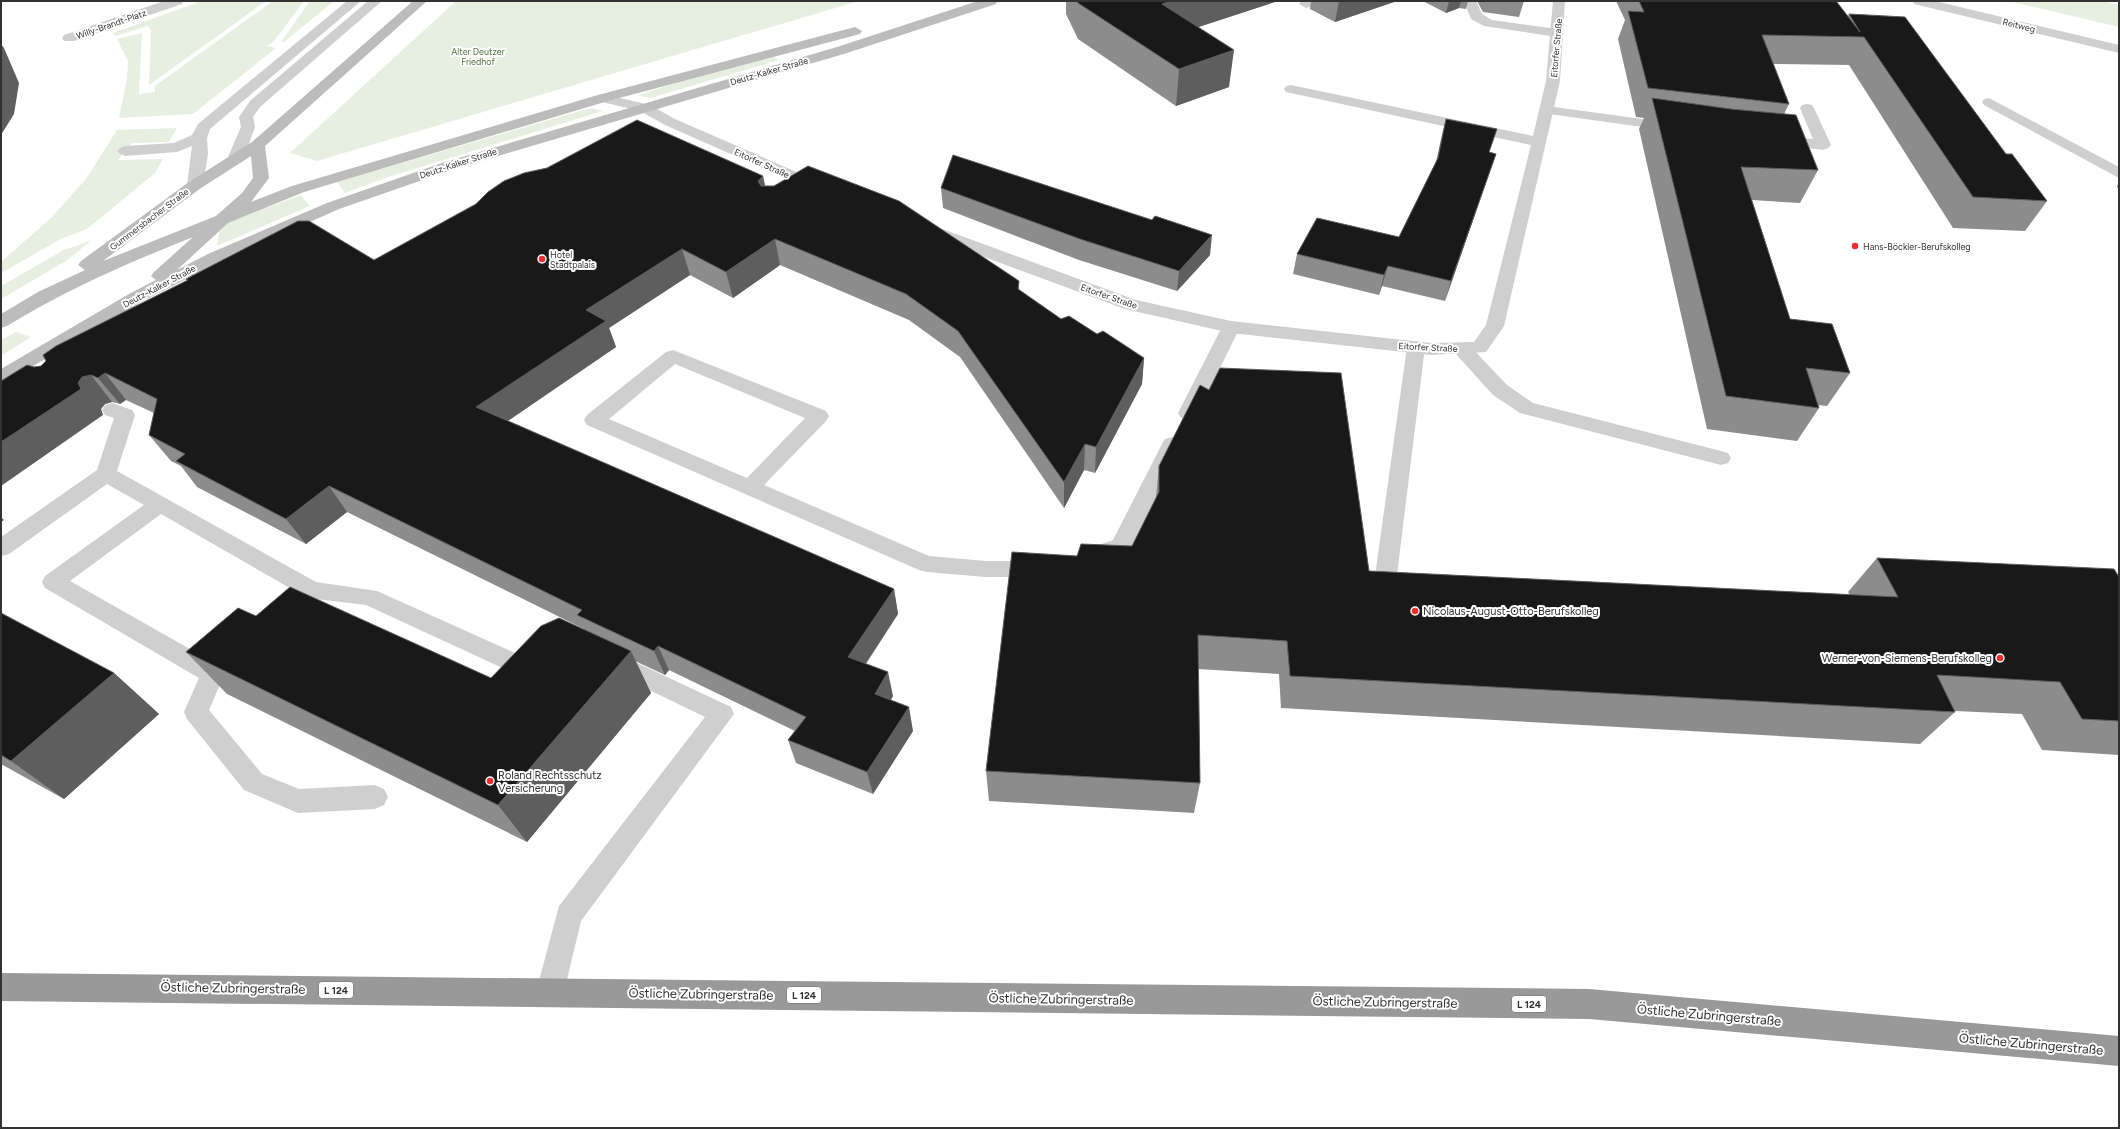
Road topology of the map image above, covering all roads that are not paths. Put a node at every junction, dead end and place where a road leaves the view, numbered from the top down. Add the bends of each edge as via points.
1 (177, 1) edge
2 (355, 1) edge
3 (376, 1) edge
4 (421, 1) edge
5 (991, 1) edge
6 (1470, 1) edge
7 (1559, 1) edge
8 (1919, 1) edge
9 (943, 16) junction
10 (1557, 33) junction
11 (69, 38) dead end
12 (2119, 50) edge
13 (1291, 89) dead end
14 (603, 98) junction
15 (1989, 102) dead end
16 (645, 108) junction
17 (1807, 108) dead end
18 (1547, 110) junction
19 (1689, 129) edge
20 (199, 138) junction
21 (1762, 139) edge
22 (1539, 142) junction
23 (257, 145) junction
24 (125, 151) dead end
25 (236, 157) junction
26 (2119, 173) edge
27 (195, 185) junction
28 (832, 193) edge
29 (224, 218) junction
30 (914, 224) edge
31 (44, 296) junction
32 (135, 298) junction
33 (1, 322) edge
34 (1231, 327) junction
35 (1416, 347) junction
36 (1462, 348) junction
37 (9, 373) edge
38 (36, 376) edge
39 (112, 410) dead end
40 (1721, 458) dead end
41 (106, 474) junction
42 (750, 488) junction
43 (160, 504) junction
44 (1, 548) edge
45 (1078, 562) edge
46 (1056, 569) edge
47 (1385, 583) edge
48 (312, 590) junction
49 (283, 614) edge
50 (242, 649) edge
51 (596, 654) edge
52 (553, 661) edge
53 (213, 674) junction
54 (375, 797) dead end
55 (1, 986) edge
56 (550, 992) junction
57 (2119, 1051) edge

1 - 11 street, Willy-Brandt-Platz
2 - 20 street via 223,109 203,127
3 - 25 street via 255,104 246,117 248,127
4 - 23 main road, Gummersbacher Straße
5 - 9 main road, Deutz-Kalker Straße
6 - 10 street via 1476,16 1489,23
7 - 10 street, Eitorfer Straße
8 - 12 street, Reitweg
9 - 14 main road, Deutz-Kalker Straße via 854,31
9 - 16 main road, Deutz-Kalker Straße via 842,50
10 - 18 street, Eitorfer Straße via 1553,81
13 - 22 street
14 - 16 street, Eitorfer Straße
14 - 29 main road, Deutz-Kalker Straße via 298,190
15 - 26 street
16 - 28 street, Eitorfer Straße via 804,188
16 - 32 main road, Deutz-Kalker Straße via 448,166 334,206 214,258
17 - 21 street via 1823,145
18 - 19 street
18 - 22 street, Eitorfer Straße
20 - 24 street via 177,147
20 - 27 street via 200,154
22 - 36 street, Eitorfer Straße via 1496,326 1478,348
23 - 25 main road, Gummersbacher Straße
23 - 29 main road via 261,178 248,196
25 - 27 main road, Gummersbacher Straße
27 - 31 main road, Gummersbacher Straße
29 - 31 main road, Deutz-Kalker Straße via 106,266
29 - 32 main road
30 - 34 street, Eitorfer Straße via 1131,305
31 - 33 main road, Deutz-Kalker Straße
32 - 37 main road, Deutz-Kalker Straße
34 - 35 street, Eitorfer Straße
34 - 45 street via 1120,546
35 - 36 street, Eitorfer Straße
35 - 47 street
36 - 40 street via 1500,390 1527,408
37 - 38 street
39 - 41 street via 125,415
41 - 43 street
41 - 44 street
42 - 42 street via 601,423 594,420 673,356 819,416
42 - 46 street via 926,564 986,569
43 - 48 street
43 - 53 street via 53,582
48 - 49 street
48 - 52 street via 369,597 532,671
50 - 53 street
51 - 56 street via 722,714 569,915
53 - 54 street via 196,712 253,782 298,801
55 - 56 highway, Östliche Zubringerstraße / L 124
56 - 57 highway, Östliche Zubringerstraße / L 124 via 1589,1004

